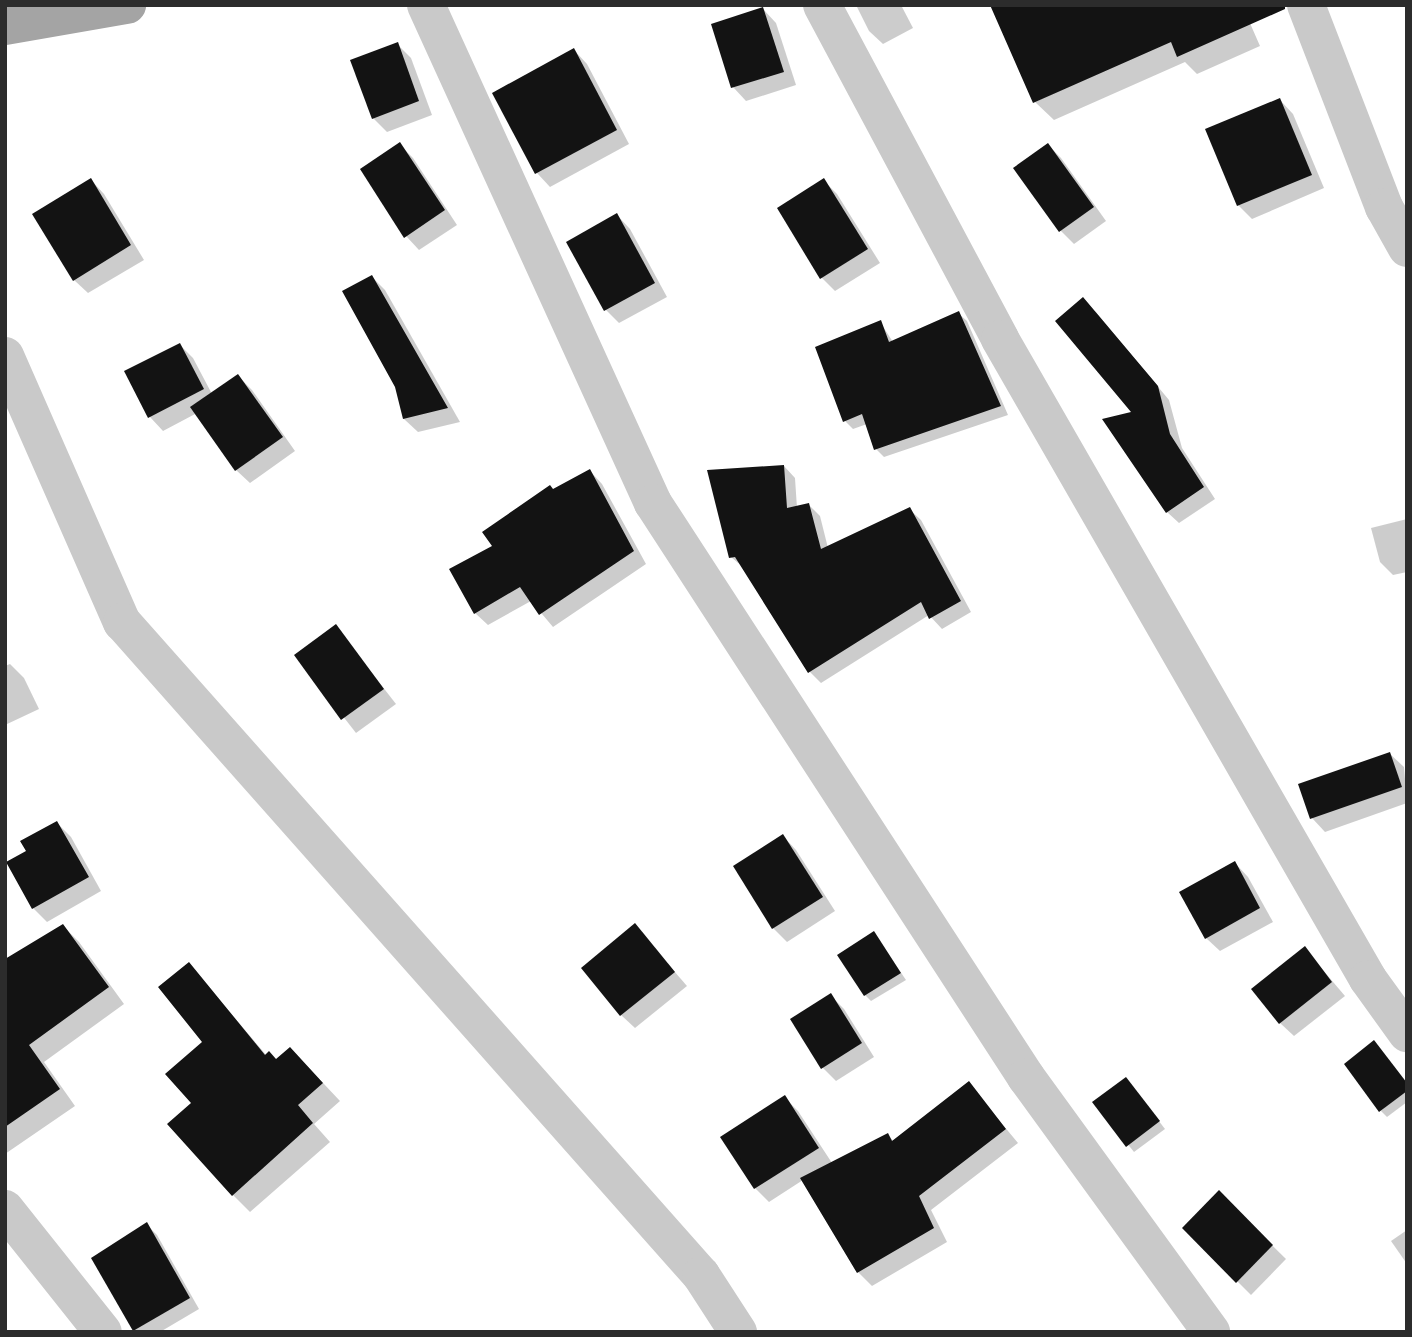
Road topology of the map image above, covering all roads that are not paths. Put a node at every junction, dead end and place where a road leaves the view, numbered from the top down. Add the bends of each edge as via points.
1 (127, 5) edge
2 (426, 5) edge
3 (822, 5) edge
4 (1307, 5) edge
5 (5, 26) edge
6 (1407, 248) edge
7 (5, 356) edge
8 (1407, 1033) edge
9 (5, 1209) edge
10 (103, 1332) edge
11 (738, 1332) edge
12 (1211, 1332) edge

1 - 5 main road
2 - 12 street via 653,503 1027,1077
3 - 8 street via 1000,339 1367,979
4 - 6 street via 1384,208
7 - 11 street via 122,622 701,1275
9 - 10 street

